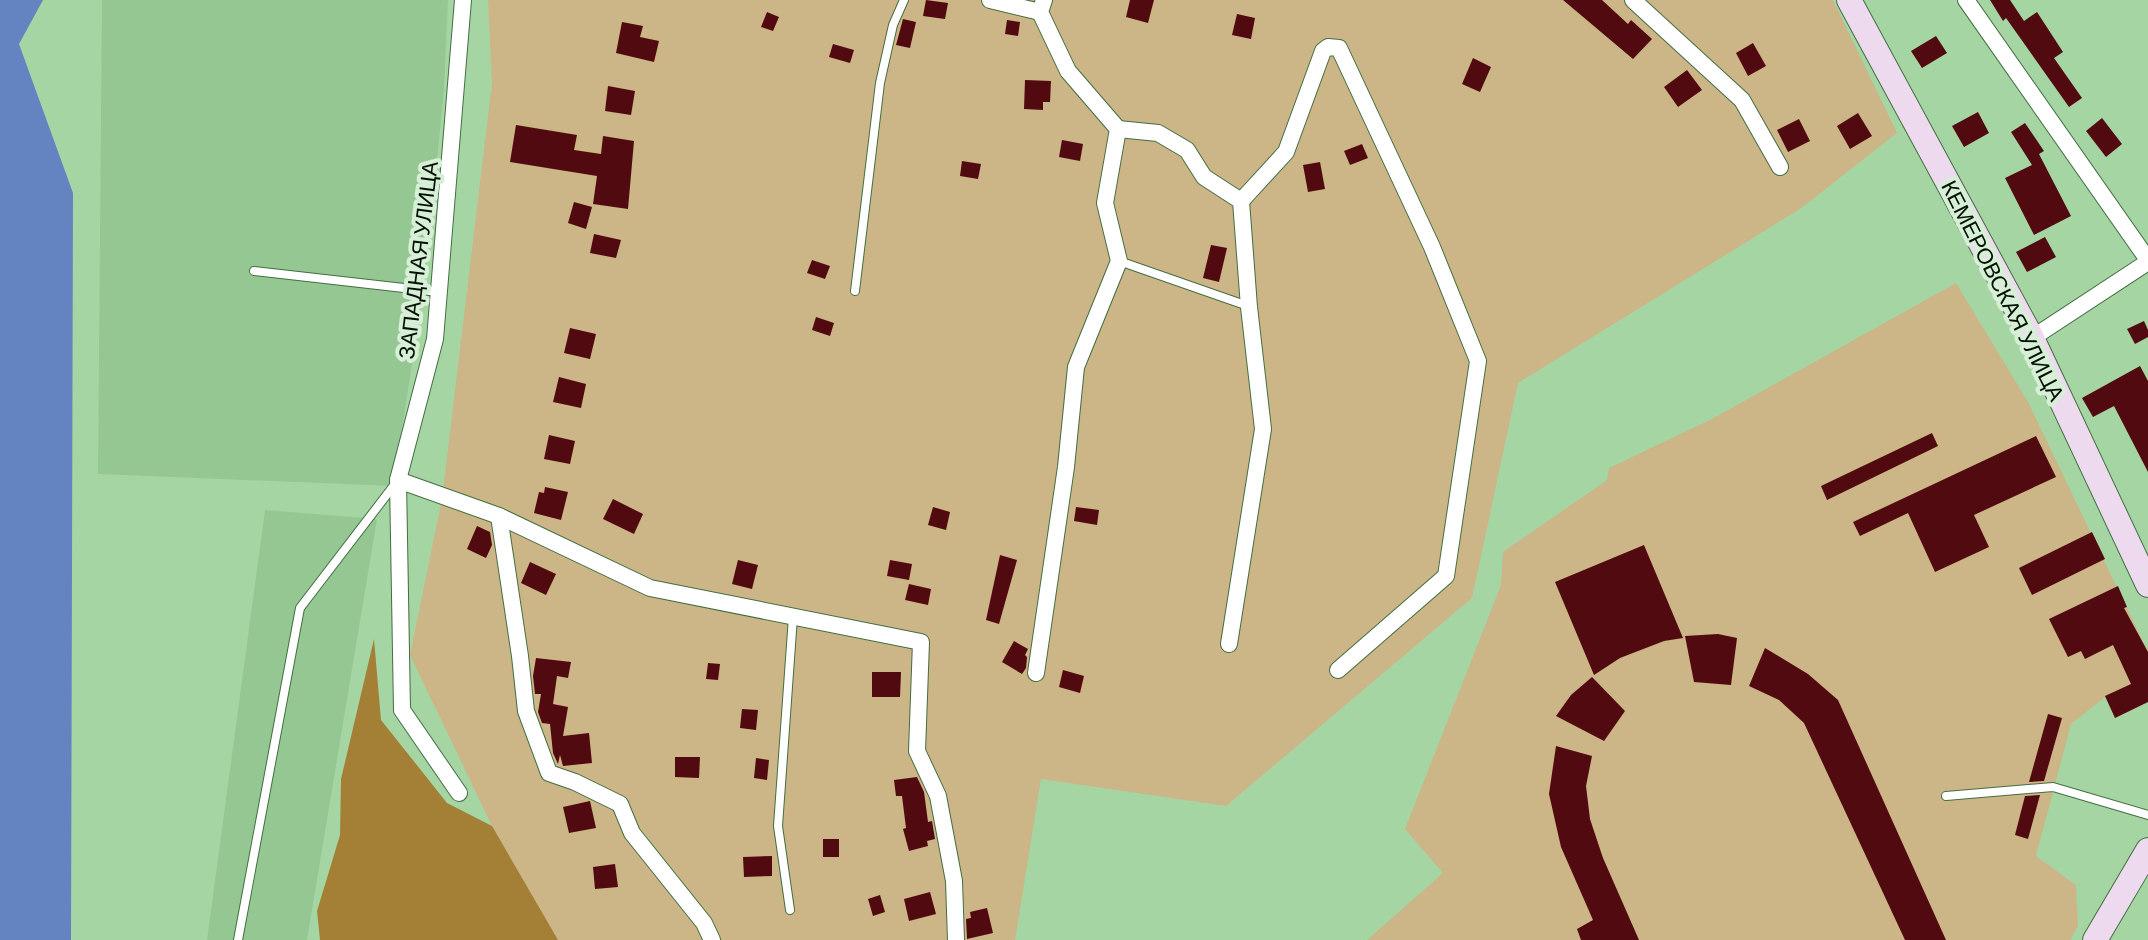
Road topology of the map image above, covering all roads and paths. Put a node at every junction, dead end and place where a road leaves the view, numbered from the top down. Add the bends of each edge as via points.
1 (463, 0) edge
2 (904, 0) edge
3 (990, 0) edge
4 (1633, 0) edge
5 (1849, 0) edge
6 (1966, 0) edge
7 (1042, 6) edge
8 (1118, 129) junction
9 (1780, 167) dead end
10 (1241, 201) junction
11 (1119, 261) junction
12 (2148, 261) edge
13 (254, 271) dead end
14 (855, 291) dead end
15 (439, 292) junction
16 (1249, 307) junction
17 (2032, 338) junction
18 (398, 480) junction
19 (499, 516) junction
20 (2148, 585) edge
21 (793, 617) junction
22 (1229, 644) dead end
23 (1338, 670) dead end
24 (1036, 673) dead end
25 (459, 793) dead end
26 (1946, 796) dead end
27 (2148, 815) edge
28 (2148, 850) edge
29 (790, 910) dead end
30 (238, 940) edge
31 (712, 940) edge
32 (956, 940) edge
33 (2095, 940) edge

1 - 15 street, ЗАПАДНАЯ УЛИЦА
2 - 14 lane via 880,83
3 - 7 street
4 - 9 street via 1742,100
5 - 17 main road, КЕМЕРОВСКАЯ УЛИЦА
6 - 12 street
7 - 8 street via 1068,71
8 - 10 street via 1158,133 1187,150 1204,177
8 - 11 street via 1105,203
10 - 16 street
10 - 23 street via 1286,152 1323,51 1339,48 1432,247 1478,361 1446,576
11 - 16 lane
11 - 24 street via 1076,367
12 - 17 street
13 - 15 lane
15 - 18 street, ЗАПАДНАЯ УЛИЦА via 435,339
16 - 22 street via 1263,429
17 - 20 main road, КЕМЕРОВСКАЯ УЛИЦА
18 - 19 street
18 - 25 street, ЗАПАДНАЯ УЛИЦА via 402,710
18 - 30 lane via 300,608
19 - 21 street via 650,588
19 - 31 street via 526,711 549,773 620,804 632,833
21 - 29 lane via 778,826
21 - 32 street via 921,642 917,751 938,796 954,881
26 - 27 lane via 2053,787
28 - 33 main road

